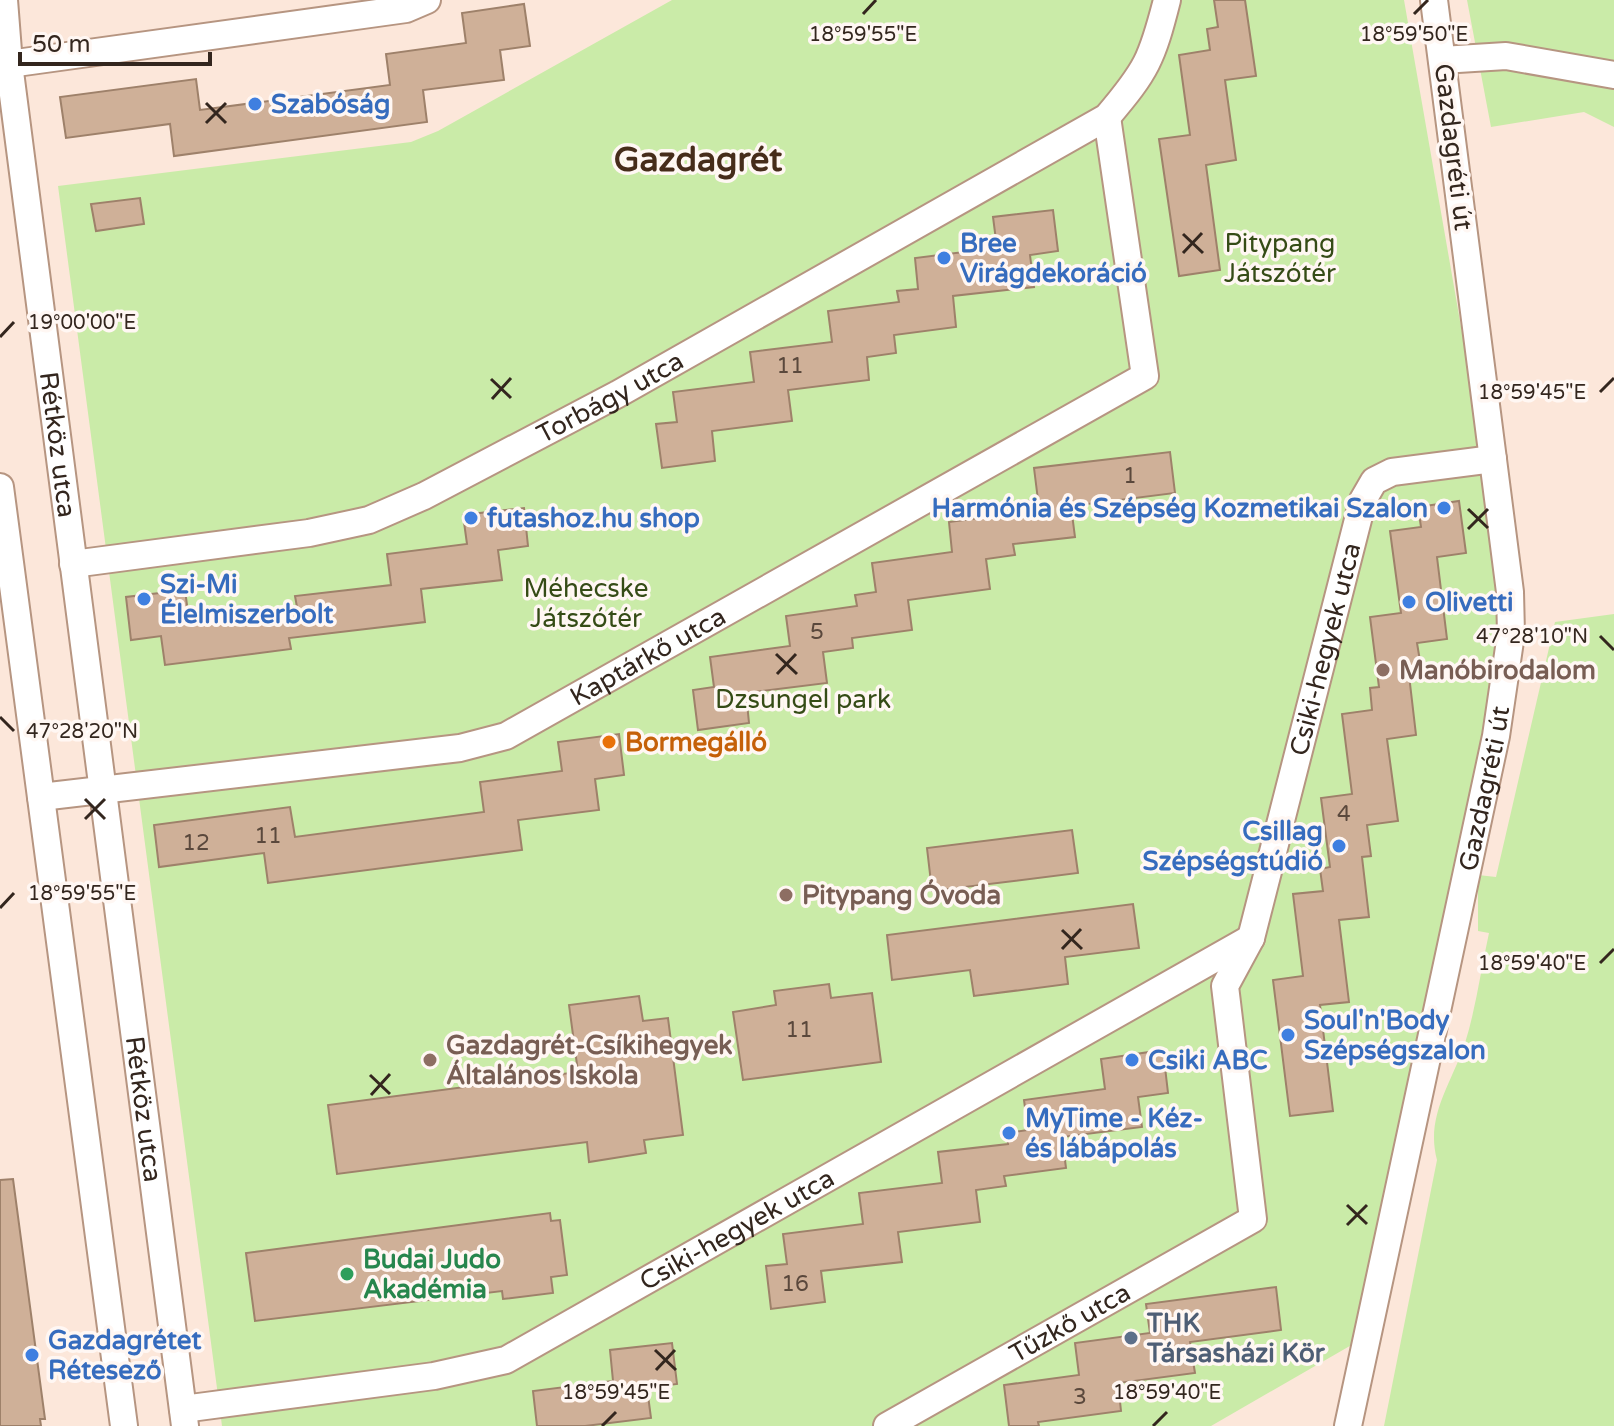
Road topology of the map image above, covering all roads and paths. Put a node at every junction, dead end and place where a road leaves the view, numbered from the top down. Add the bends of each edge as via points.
1 (4, 0) edge
2 (427, 0) edge
3 (1167, 0) edge
4 (1434, 0) edge
5 (1442, 60) junction
6 (9, 64) junction
7 (1614, 75) edge
8 (1107, 117) junction
9 (1493, 459) junction
10 (0, 487) edge
11 (73, 564) junction
12 (103, 792) junction
13 (41, 797) junction
14 (1251, 938) junction
15 (1253, 1219) joint
16 (184, 1418) edge
17 (124, 1426) edge
18 (887, 1426) edge
19 (1348, 1426) edge

1 - 6 street, Rétköz utca
2 - 6 street via 406,9
3 - 8 street, Torbágy utca via 1152,57
4 - 5 street, Gazdagréti út
5 - 7 street via 1506,56
5 - 9 street, Gazdagréti út
6 - 11 street, Rétköz utca
8 - 11 street, Torbágy utca via 618,394 369,520 309,533
8 - 12 street, Kaptárkő utca via 1145,376 506,736 460,748
9 - 14 street, Csiki-hegyek utca via 1392,472 1367,490
9 - 19 street, Gazdagréti út via 1510,592 1505,687
10 - 13 street
11 - 12 street, Rétköz utca
12 - 13 street
12 - 16 street, Rétköz utca
13 - 17 street
14 - 15 street, Csiki-hegyek utca via 1225,986
14 - 16 street, Csiki-hegyek utca via 506,1360
15 - 18 street, Tűzkő utca

